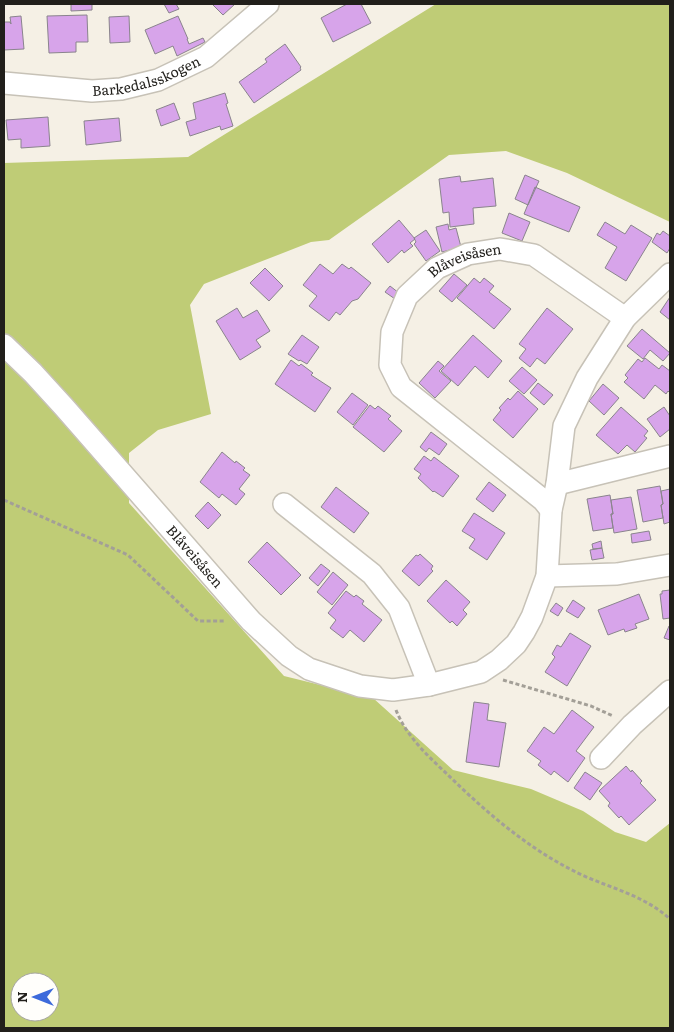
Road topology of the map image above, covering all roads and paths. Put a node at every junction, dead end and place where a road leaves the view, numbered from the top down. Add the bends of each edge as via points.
1 (268, 4) edge
2 (4, 82) edge
3 (670, 274) edge
4 (625, 318) junction
5 (4, 345) edge
6 (670, 456) edge
7 (557, 484) junction
8 (4, 500) edge
9 (284, 504) dead end
10 (551, 510) junction
11 (670, 565) edge
12 (547, 576) junction
13 (251, 621) junction
14 (480, 672) junction
15 (429, 685) junction
16 (393, 690) junction
17 (670, 691) edge
18 (632, 725) junction
19 (601, 758) dead end
20 (670, 919) edge

1 - 2 street, Barkedalsskogen via 206,56 158,80 121,89 92,91
3 - 4 street, Blåveisåsen
4 - 7 street, Blåveisåsen via 587,378 564,426
4 - 10 street, Blåveisåsen via 534,256 500,249 468,254 436,268 407,296 392,332 390,365 401,387 543,500
5 - 13 street, Blåveisåsen via 70,414
6 - 7 street
7 - 10 street, Blåveisåsen
8 - 13 path via 128,555 198,621
9 - 15 street via 372,574 400,608
10 - 12 street, Blåveisåsen
11 - 12 street via 617,574
12 - 14 street, Blåveisåsen via 532,617 516,644
13 - 16 street, Blåveisåsen via 289,656 309,669 360,686
14 - 15 street, Blåveisåsen
14 - 18 path via 591,706
15 - 16 street, Blåveisåsen
16 - 20 path via 393,704 400,722 424,752 478,804 545,855 659,908
17 - 18 street
18 - 19 street

